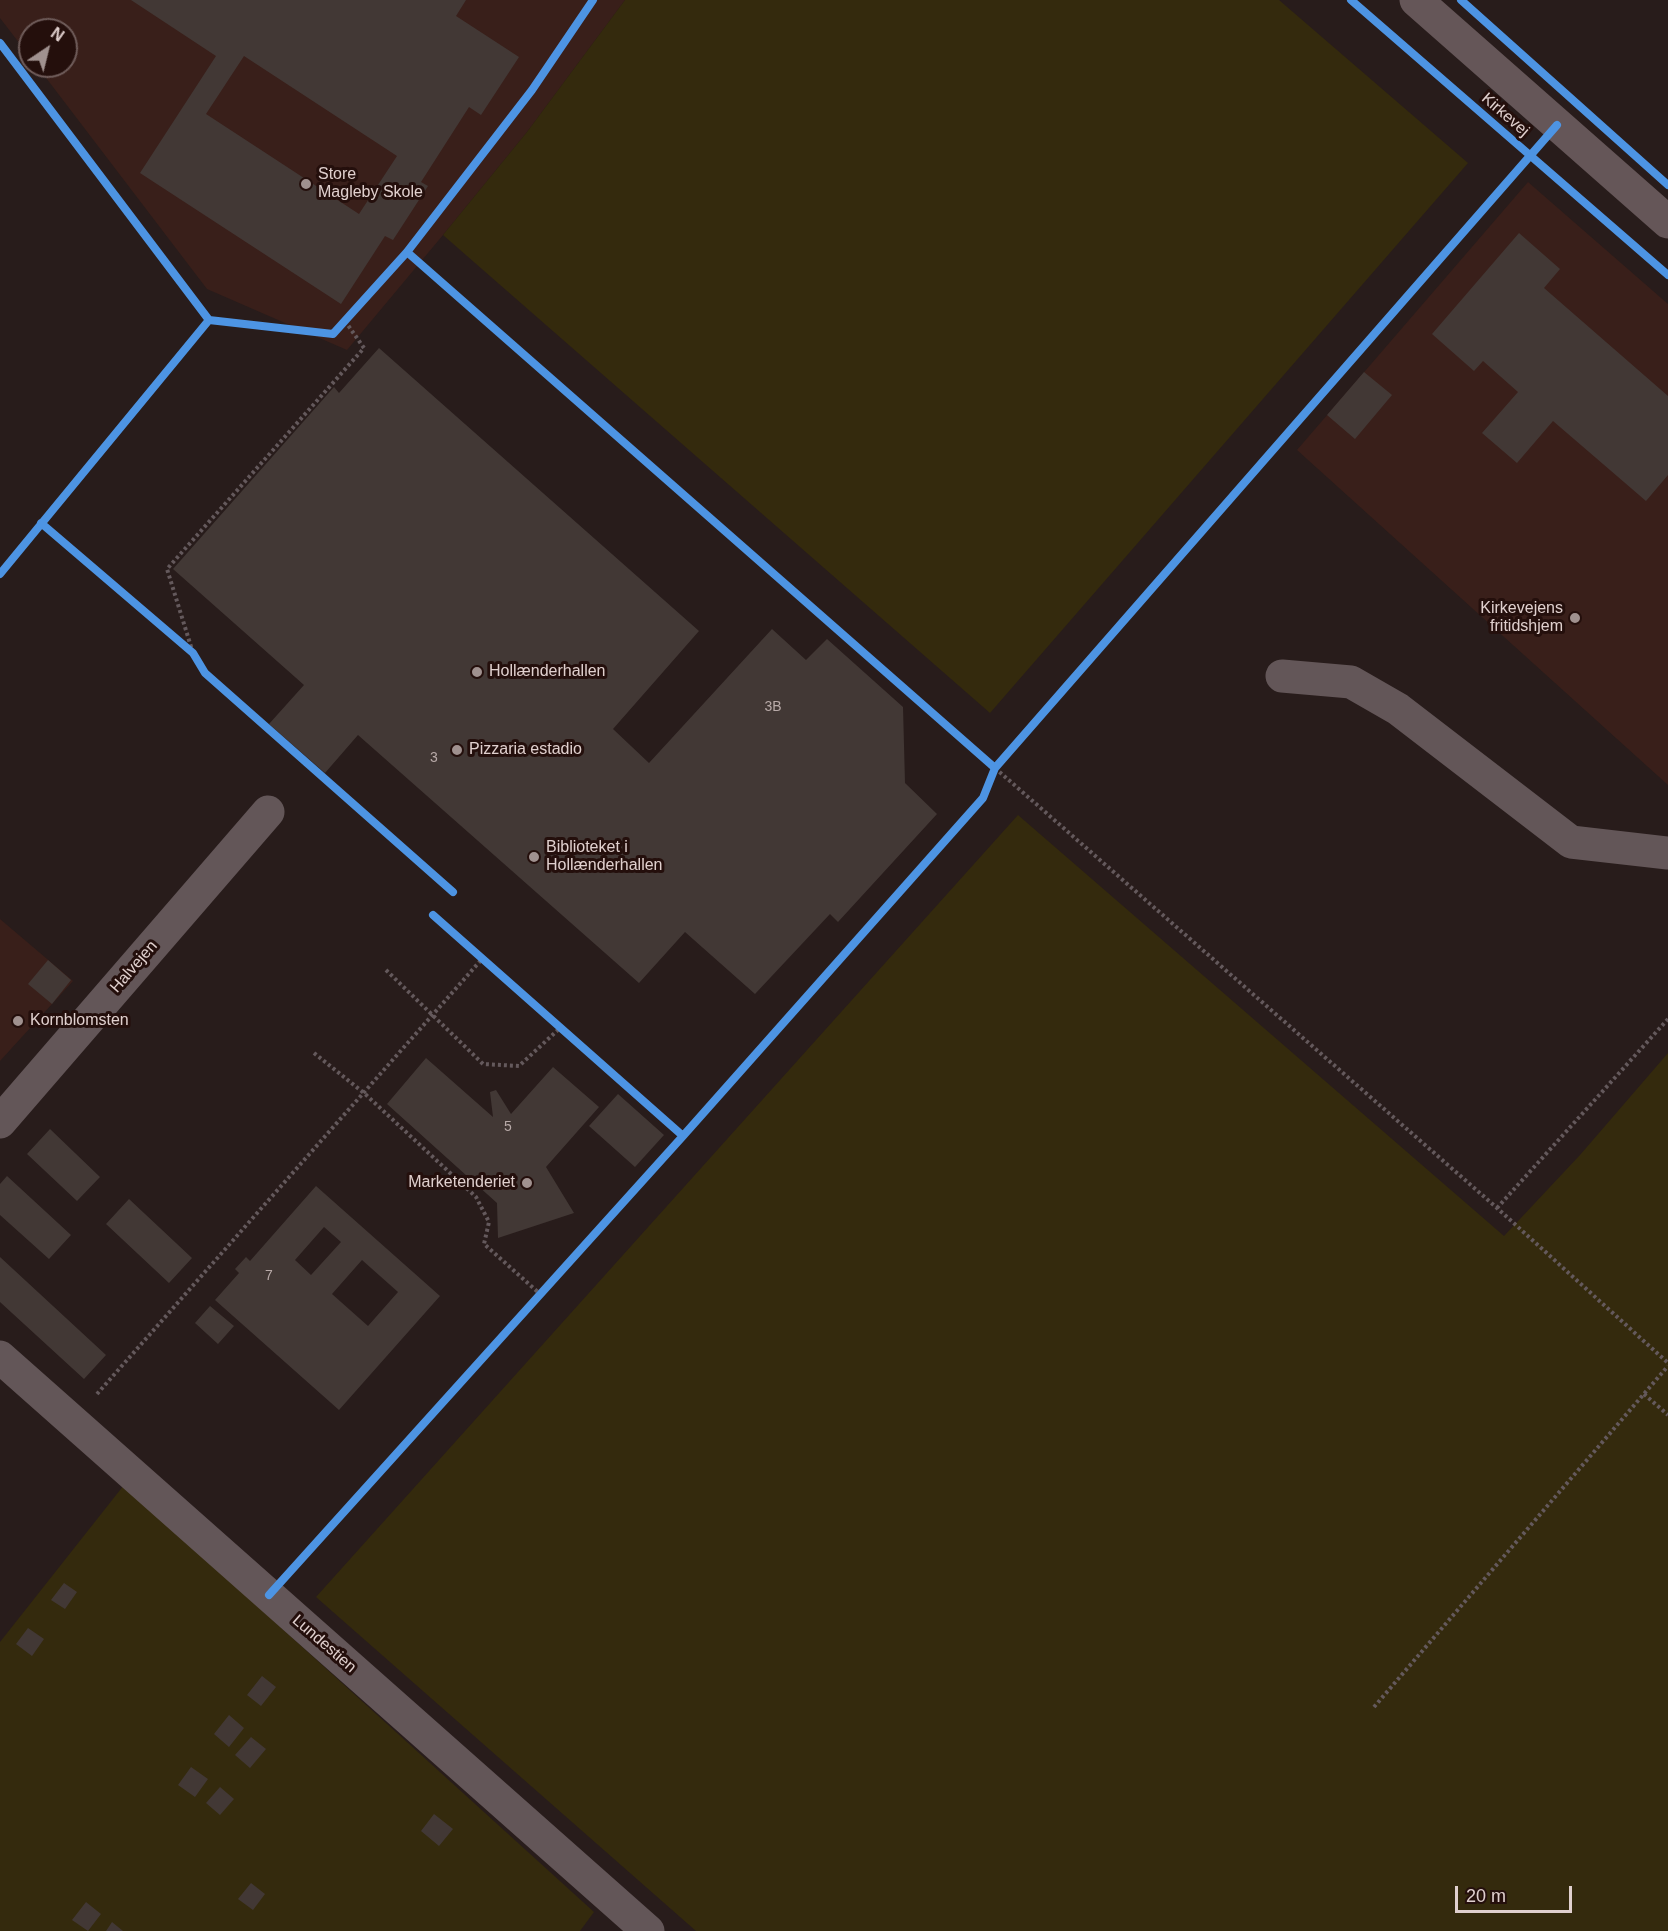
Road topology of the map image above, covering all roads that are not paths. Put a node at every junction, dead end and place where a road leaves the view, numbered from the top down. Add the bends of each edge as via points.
1 (1416, 0) edge
2 (1668, 222) edge
3 (1282, 676) dead end
4 (268, 812) dead end
5 (1668, 853) edge
6 (0, 1122) edge
7 (0, 1357) edge
8 (648, 1931) edge

1 - 2 main road, Kirkevej
3 - 5 street via 1351,682 1389,704 1571,842
4 - 6 street, Halvejen
7 - 8 street, Lundestien

